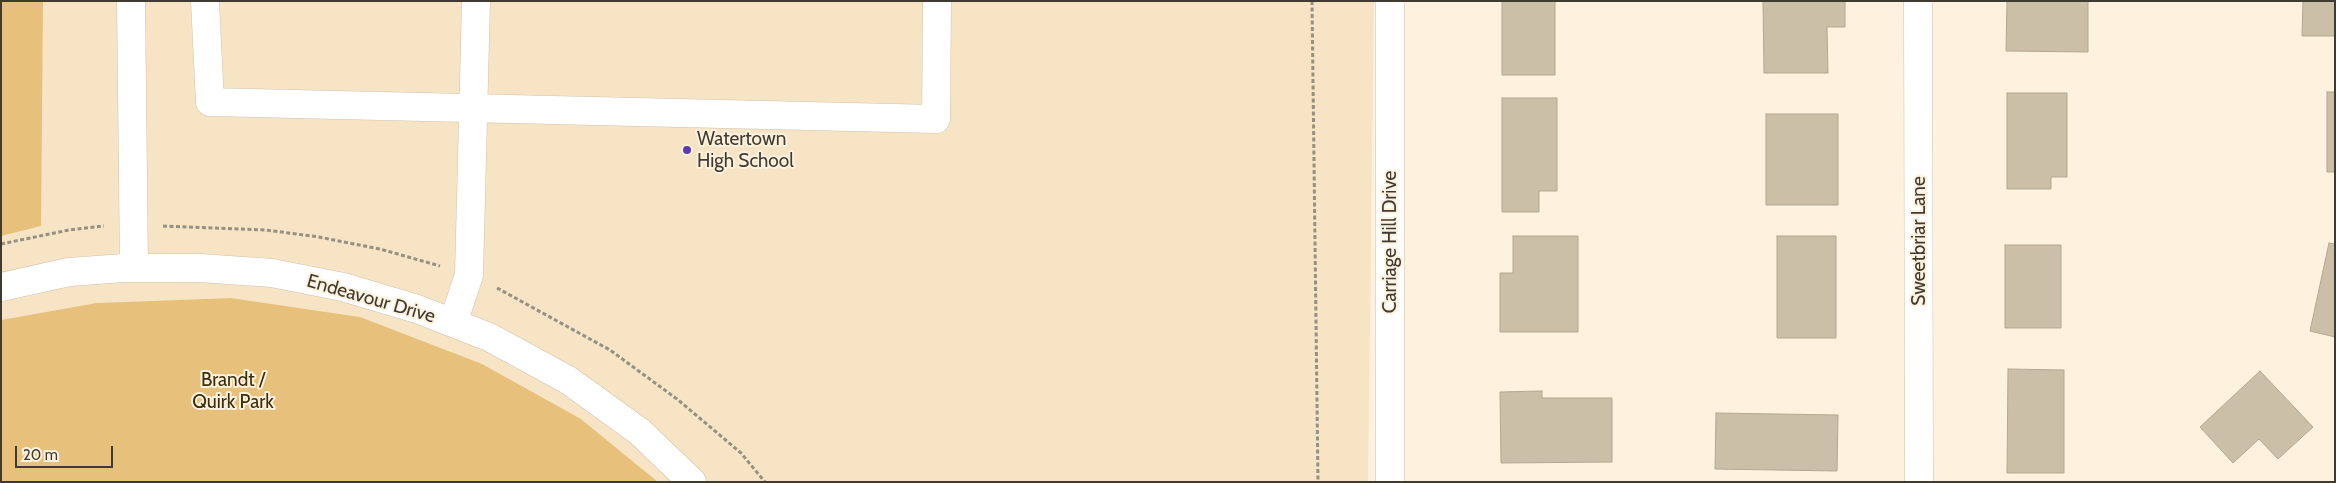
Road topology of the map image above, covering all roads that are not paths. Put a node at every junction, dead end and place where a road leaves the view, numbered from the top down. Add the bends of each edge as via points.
1 (131, 1) edge
2 (205, 1) edge
3 (476, 1) edge
4 (937, 1) edge
5 (1390, 1) edge
6 (1918, 1) edge
7 (473, 108) junction
8 (134, 268) junction
9 (1, 287) edge
10 (453, 323) junction
11 (692, 482) edge
12 (1390, 482) edge
13 (1919, 482) edge

1 - 8 street
2 - 7 street via 210,102
3 - 7 street
4 - 7 street via 936,119
5 - 12 street, Carriage Hill Drive
6 - 13 street, Sweetbriar Lane
7 - 10 street via 469,275
8 - 9 street, Endeavour Drive via 69,272
8 - 10 street, Endeavour Drive via 272,273 343,287
10 - 11 street, Endeavour Drive via 489,337 568,380 640,432

